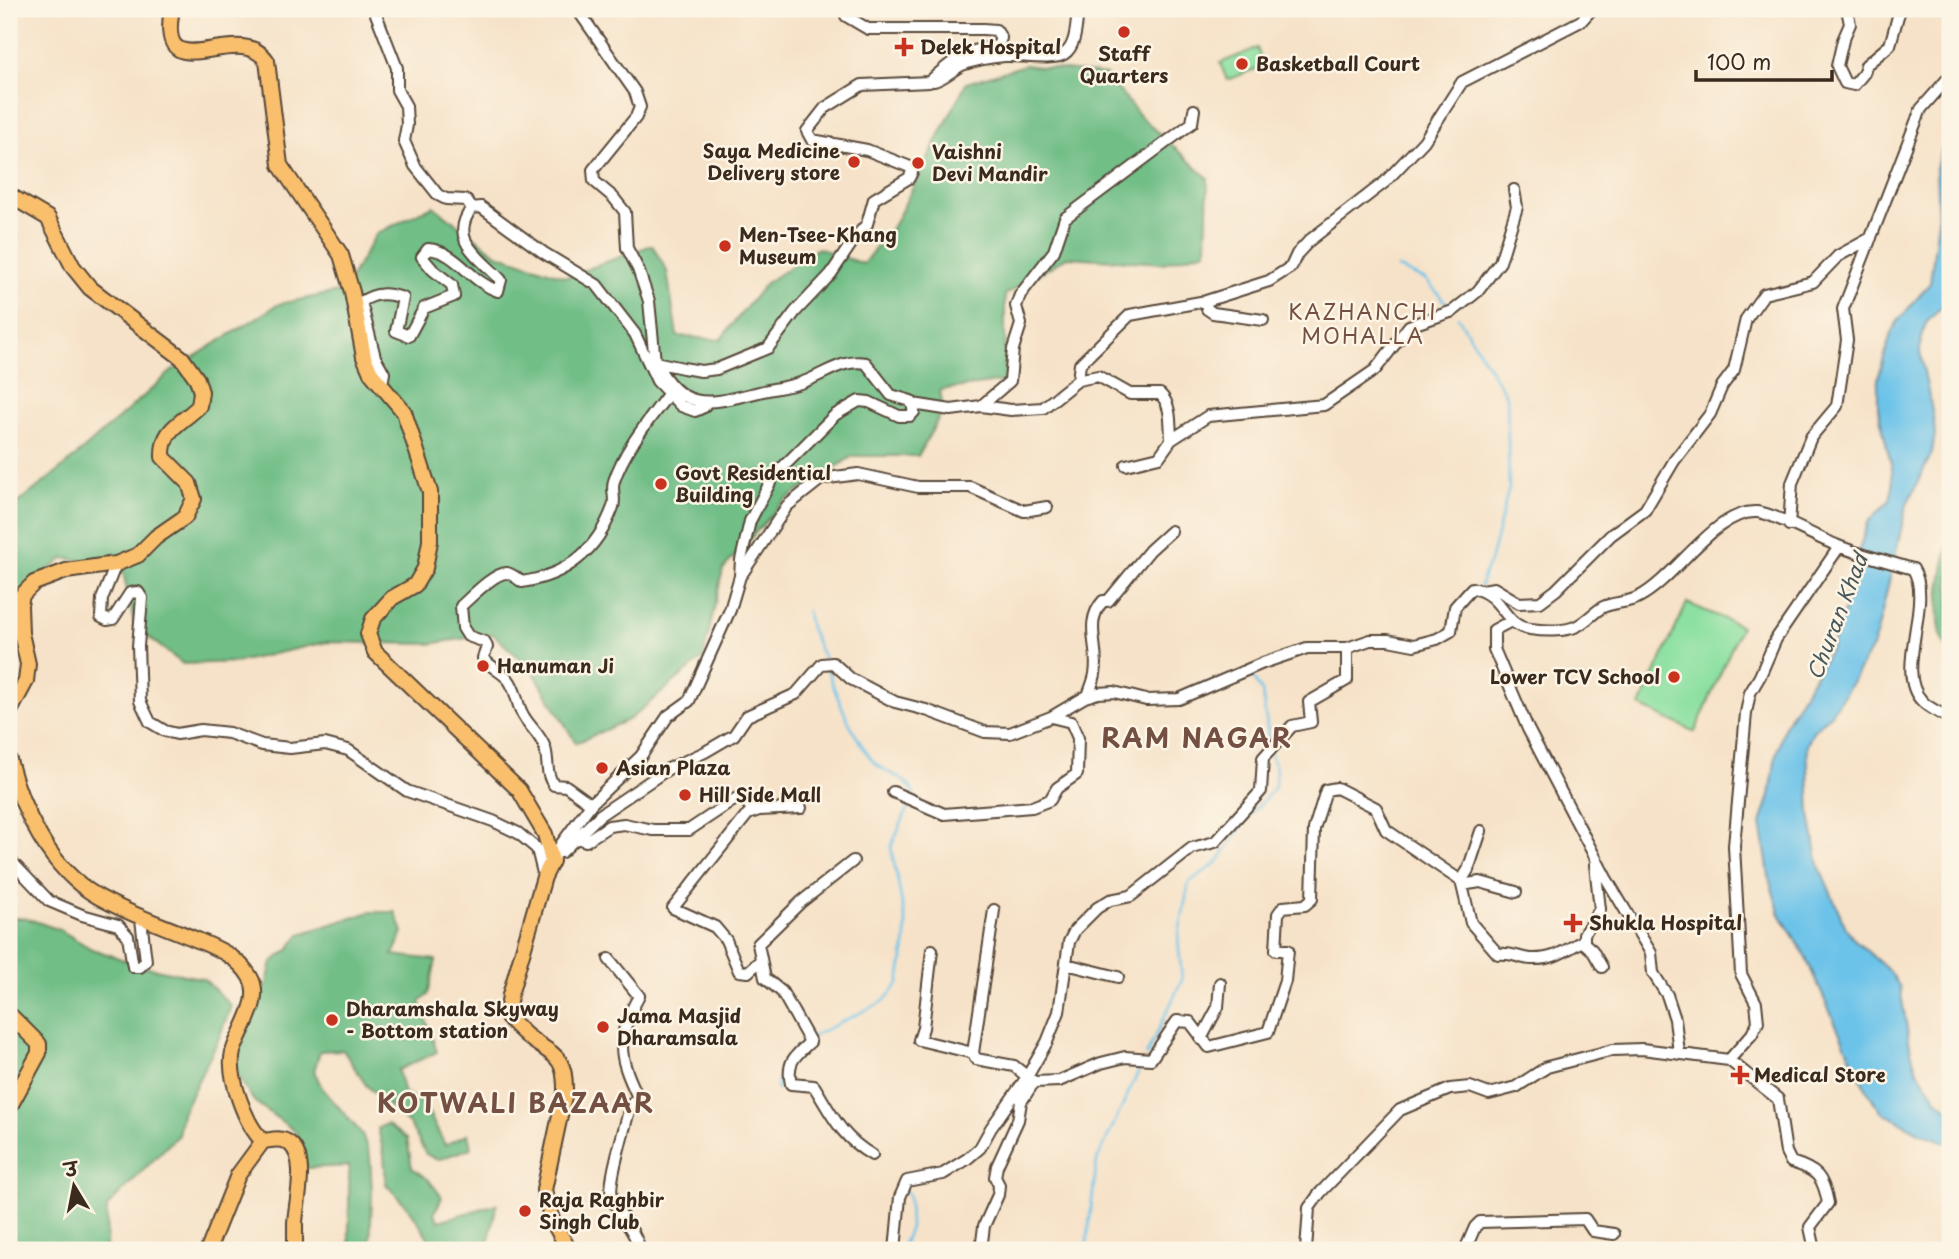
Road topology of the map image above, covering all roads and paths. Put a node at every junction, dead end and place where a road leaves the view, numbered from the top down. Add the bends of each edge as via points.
1 (172, 9) edge
2 (374, 9) edge
3 (577, 9) edge
4 (845, 9) edge
5 (1078, 9) edge
6 (1592, 9) edge
7 (1847, 9) edge
8 (1900, 9) edge
9 (1950, 76) edge
10 (929, 82) junction
11 (1194, 110) dead end
12 (1514, 190) dead end
13 (9, 195) edge
14 (471, 208) junction
15 (1871, 238) junction
16 (1206, 301) junction
17 (1263, 320) dead end
18 (655, 362) junction
19 (1077, 380) junction
20 (382, 384) junction
21 (668, 393) junction
22 (706, 402) junction
23 (913, 404) junction
24 (981, 406) junction
25 (1171, 440) junction
26 (1126, 465) dead end
27 (1047, 507) dead end
28 (1789, 525) junction
29 (1171, 531) dead end
30 (1839, 547) junction
31 (116, 564) junction
32 (740, 576) junction
33 (1483, 590) junction
34 (1511, 621) junction
35 (1347, 648) junction
36 (1088, 696) junction
37 (9, 712) edge
38 (1051, 717) junction
39 (1950, 719) edge
40 (9, 760) edge
41 (893, 792) dead end
42 (591, 804) junction
43 (801, 808) dead end
44 (753, 813) junction
45 (1481, 831) dead end
46 (577, 838) junction
47 (1593, 852) junction
48 (9, 859) edge
49 (552, 861) junction
50 (853, 861) dead end
51 (544, 877) junction
52 (1462, 883) junction
53 (1516, 892) dead end
54 (994, 910) dead end
55 (141, 919) junction
56 (1584, 940) junction
57 (932, 950) dead end
58 (609, 959) dead end
59 (761, 960) junction
60 (1066, 964) junction
61 (1602, 967) dead end
62 (1118, 977) dead end
63 (1220, 983) dead end
64 (9, 1014) edge
65 (1201, 1039) junction
66 (973, 1053) junction
67 (1679, 1053) junction
68 (1729, 1060) junction
69 (1030, 1080) junction
70 (9, 1108) edge
71 (263, 1140) junction
72 (872, 1155) dead end
73 (1614, 1234) dead end
74 (208, 1250) edge
75 (295, 1250) edge
76 (569, 1250) edge
77 (640, 1250) edge
78 (895, 1250) edge
79 (981, 1250) edge
80 (1306, 1250) edge
81 (1465, 1250) edge
82 (1815, 1250) edge

1 - 20 main road via 168,28 173,46 195,53 253,47 267,61 280,164 341,255 364,357
2 - 14 street via 397,68 397,90 407,106 404,141 415,166 438,195 466,200
3 - 18 street via 635,92 640,107 593,170 594,181 625,212 627,248 649,300
4 - 10 street via 846,16 869,29 996,30 1001,38 998,46 956,57
5 - 10 street via 1073,43 1064,54 984,58
6 - 16 street via 1581,21 1462,82 1424,141 1385,182 1310,240 1291,267 1269,281
7 - 8 street via 1850,24 1837,66 1845,83 1854,85 1866,65 1890,46
9 - 15 street via 1921,109
10 - 18 street via 862,85 825,108 807,131 812,140 867,150 910,167 912,173 874,199 867,224 768,348 717,369
11 - 24 street via 1192,123 1065,219 1054,251 1016,306 1021,324 1010,381
12 - 25 street via 1517,207 1500,262 1478,291 1453,311 1409,326 1375,370 1324,405 1208,416
13 - 31 main road via 48,218 73,268 90,288 182,358 201,392 199,406 162,441 163,457 190,483 194,499 190,508 138,555
14 - 20 street via 463,220 463,237 501,280 498,290 485,287 442,250 428,249 422,257 452,285 454,296 424,308 409,335 396,331 403,298 387,293 361,302 375,357 384,373
14 - 21 street via 481,206 597,285 635,334 657,381
15 - 28 street via 1843,309 1847,340 1837,406 1811,437 1792,483
15 - 33 street via 1838,256 1813,282 1764,294 1746,319 1734,370 1710,414 1645,510 1611,535 1540,602 1519,603 1494,588
16 - 17 street via 1213,313
16 - 19 street via 1130,315 1080,364
18 - 22 street via 682,396
19 - 24 street via 1043,408
19 - 25 street via 1098,376 1130,394 1160,394 1166,399
20 - 49 main road via 404,412 430,492 430,541 425,568 415,585 392,598 373,619 368,634 375,652 519,790 545,834
21 - 22 street via 695,411
21 - 42 street via 613,483 614,505 586,551 561,572 544,579 522,582 502,574 461,606 463,628 468,636 485,642 483,658 509,680 521,711 539,736 548,778
22 - 23 street via 801,383 853,361 866,363 891,395
23 - 24 street via 951,410
23 - 32 street via 910,416 899,416 869,401 859,401 835,415 784,465 750,521
25 - 26 street via 1159,457
27 - 32 street via 1024,511 970,487 918,487 858,474 821,479 787,506
28 - 30 street
28 - 34 street via 1759,512 1737,514 1709,533 1677,567 1639,597 1605,606 1576,627 1526,629
29 - 36 street via 1096,609 1092,626 1096,672
30 - 39 street via 1913,569 1918,608 1910,675 1922,701
30 - 68 street via 1776,639 1750,693 1734,846 1741,974 1756,1003 1758,1022
31 - 37 main road via 66,571 34,583 22,596 21,632 28,664 26,681
31 - 51 street via 102,599 101,617 113,619 130,593 138,592 142,598 140,701 150,722 177,734 201,730 229,733 262,746 325,744 348,750 407,790 518,833 537,849
32 - 42 street via 721,632 689,701 668,716 641,756
33 - 34 street
33 - 35 street via 1472,588 1455,607 1451,631 1437,639 1414,645 1370,640
34 - 47 street via 1494,630 1494,649 1528,729
35 - 36 street via 1307,648 1179,699 1146,700 1114,692
35 - 60 street via 1347,680 1309,702 1311,722 1292,726 1264,758 1261,791 1215,842 1192,848 1131,896 1097,908 1075,930
36 - 38 street
38 - 41 street via 1071,722 1078,738 1077,774 1057,788 1050,800 1032,807 944,814
38 - 46 street via 1010,733 985,732 895,702 828,663 796,694 747,716 734,735 668,769 600,815
40 - 55 main road via 33,823 59,864 94,895
42 - 49 street
43 - 44 street
44 - 46 street via 745,799 737,798 690,830 624,824 609,826 586,841
44 - 59 street via 673,908 715,927 739,971 748,972
45 - 52 street
46 - 49 street
47 - 56 street via 1600,909
47 - 67 street via 1651,953 1653,973 1675,1019
48 - 55 street via 48,901 118,925 128,936 134,967 146,961
49 - 51 main road
50 - 59 street via 758,944
51 - 76 main road via 507,1016 559,1059 566,1080 544,1190 552,1220
52 - 53 street via 1480,882
52 - 56 street via 1471,923 1498,954 1510,952 1534,959 1563,954
52 - 65 street via 1386,830 1376,808 1337,788 1326,790 1314,828 1312,899 1305,905 1283,907 1278,914 1276,950 1288,950 1285,981 1268,1032 1209,1047
54 - 66 street
55 - 71 main road via 226,952 253,980 254,999 232,1055 243,1107 253,1132
56 - 61 street
57 - 66 street via 919,1040
58 - 77 street via 639,996 626,1024 621,1054 638,1097 629,1106 611,1193 637,1236
59 - 72 street via 765,978 782,992 810,1042 792,1060 792,1084 814,1086 845,1136
60 - 62 street
60 - 69 street via 1059,1012
63 - 65 street via 1218,1007
64 - 70 main road via 39,1044 39,1053
65 - 69 street via 1190,1022 1177,1021 1151,1059 1125,1057 1059,1081
66 - 69 street via 976,1059 1014,1066
67 - 68 street
67 - 80 street via 1613,1050 1547,1067 1517,1087 1489,1094 1470,1087 1450,1089 1400,1110 1309,1208
68 - 82 street via 1777,1099 1791,1163 1812,1168 1824,1185 1828,1203 1810,1227
69 - 78 street via 974,1153 943,1174 906,1181
69 - 79 street via 997,1166 999,1195 984,1226
71 - 74 main road via 239,1175
71 - 75 main road via 289,1142 299,1163
73 - 81 street via 1593,1231 1585,1219 1480,1222

